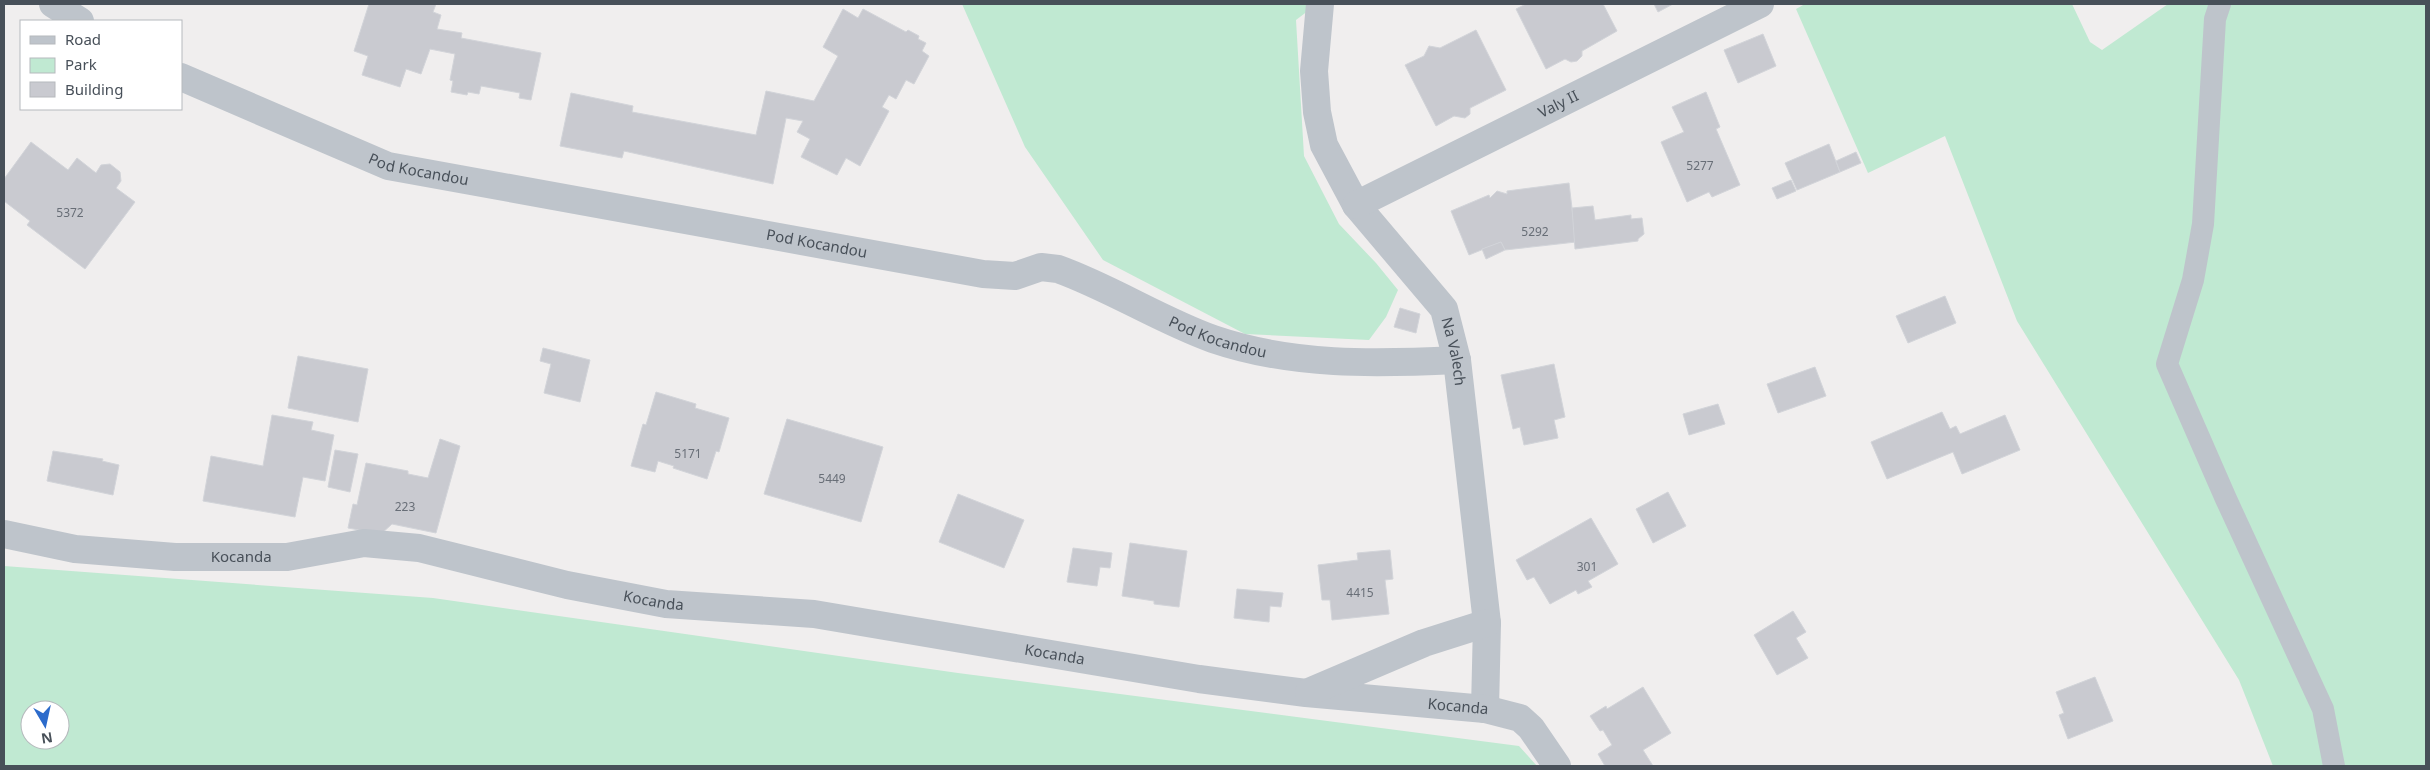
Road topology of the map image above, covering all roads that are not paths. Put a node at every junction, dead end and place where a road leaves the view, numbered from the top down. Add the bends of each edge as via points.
1 (53, 4) edge
2 (1320, 4) edge
3 (1760, 4) edge
4 (2220, 4) edge
5 (78, 20) edge
6 (182, 77) edge
7 (1356, 204) junction
8 (1457, 360) junction
9 (4, 534) edge
10 (1486, 623) junction
11 (1306, 693) junction
12 (1486, 709) junction
13 (1557, 766) edge
14 (2334, 766) edge

1 - 5 street
2 - 7 street, Na Valech via 1314,71 1317,112 1324,145
3 - 7 street, Valy II
4 - 14 lane via 2215,19 2203,224 2193,280 2168,364 2323,709
6 - 8 street, Pod Kocandou via 388,166 983,274 1015,276 1041,267 1058,269 1212,338 1254,351 1378,364
7 - 8 street, Na Valech via 1444,309
8 - 10 street, Na Valech
9 - 11 street, Kocanda via 75,549 174,557 287,557 364,543 419,548 567,585 666,604 814,614 1199,679
10 - 11 street via 1424,643
10 - 12 street, Na Valech
11 - 12 street, Kocanda
12 - 13 street, Kocanda via 1520,718 1531,728

